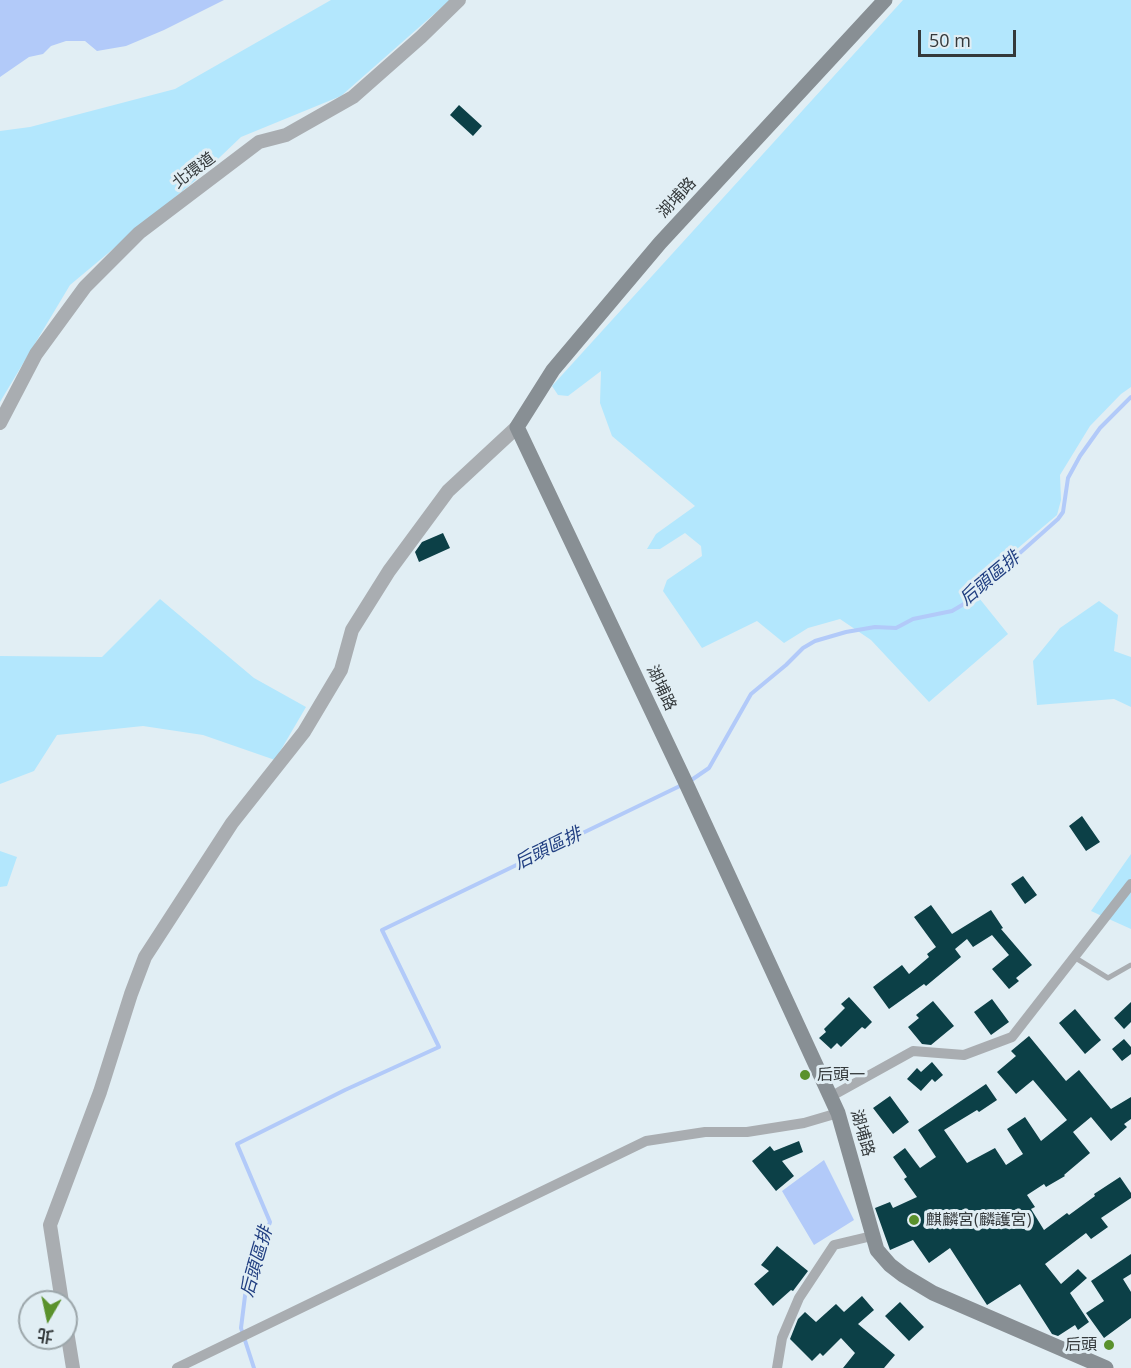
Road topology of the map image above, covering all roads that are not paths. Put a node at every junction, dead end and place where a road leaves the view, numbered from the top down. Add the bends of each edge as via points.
1 (459, 0) edge
2 (885, 0) edge
3 (0, 423) edge
4 (517, 427) junction
5 (1131, 884) edge
6 (1074, 957) junction
7 (1131, 965) edge
8 (830, 1097) junction
9 (838, 1113) junction
10 (872, 1236) junction
11 (60, 1290) edge
12 (70, 1350) edge
13 (73, 1368) edge
14 (177, 1368) edge
15 (777, 1368) edge
16 (1106, 1368) edge

1 - 3 street, 北環道 via 353,97 286,135 259,142 139,234 85,286 36,354
2 - 4 main road, 湖埔路 via 660,243 553,370
4 - 8 main road, 湖埔路
4 - 11 street via 448,491 389,571 352,630 341,670 304,732 232,823 146,957 50,1225
5 - 6 street
6 - 7 lane via 1108,978
6 - 8 street via 1012,1037 964,1055 913,1051
8 - 9 main road, 湖埔路
9 - 10 main road, 湖埔路
9 - 14 street via 747,1132 705,1132 646,1141
10 - 15 street via 834,1245 799,1298 782,1338
10 - 16 main road, 湖埔路 via 877,1250 890,1265 933,1293
12 - 13 street

